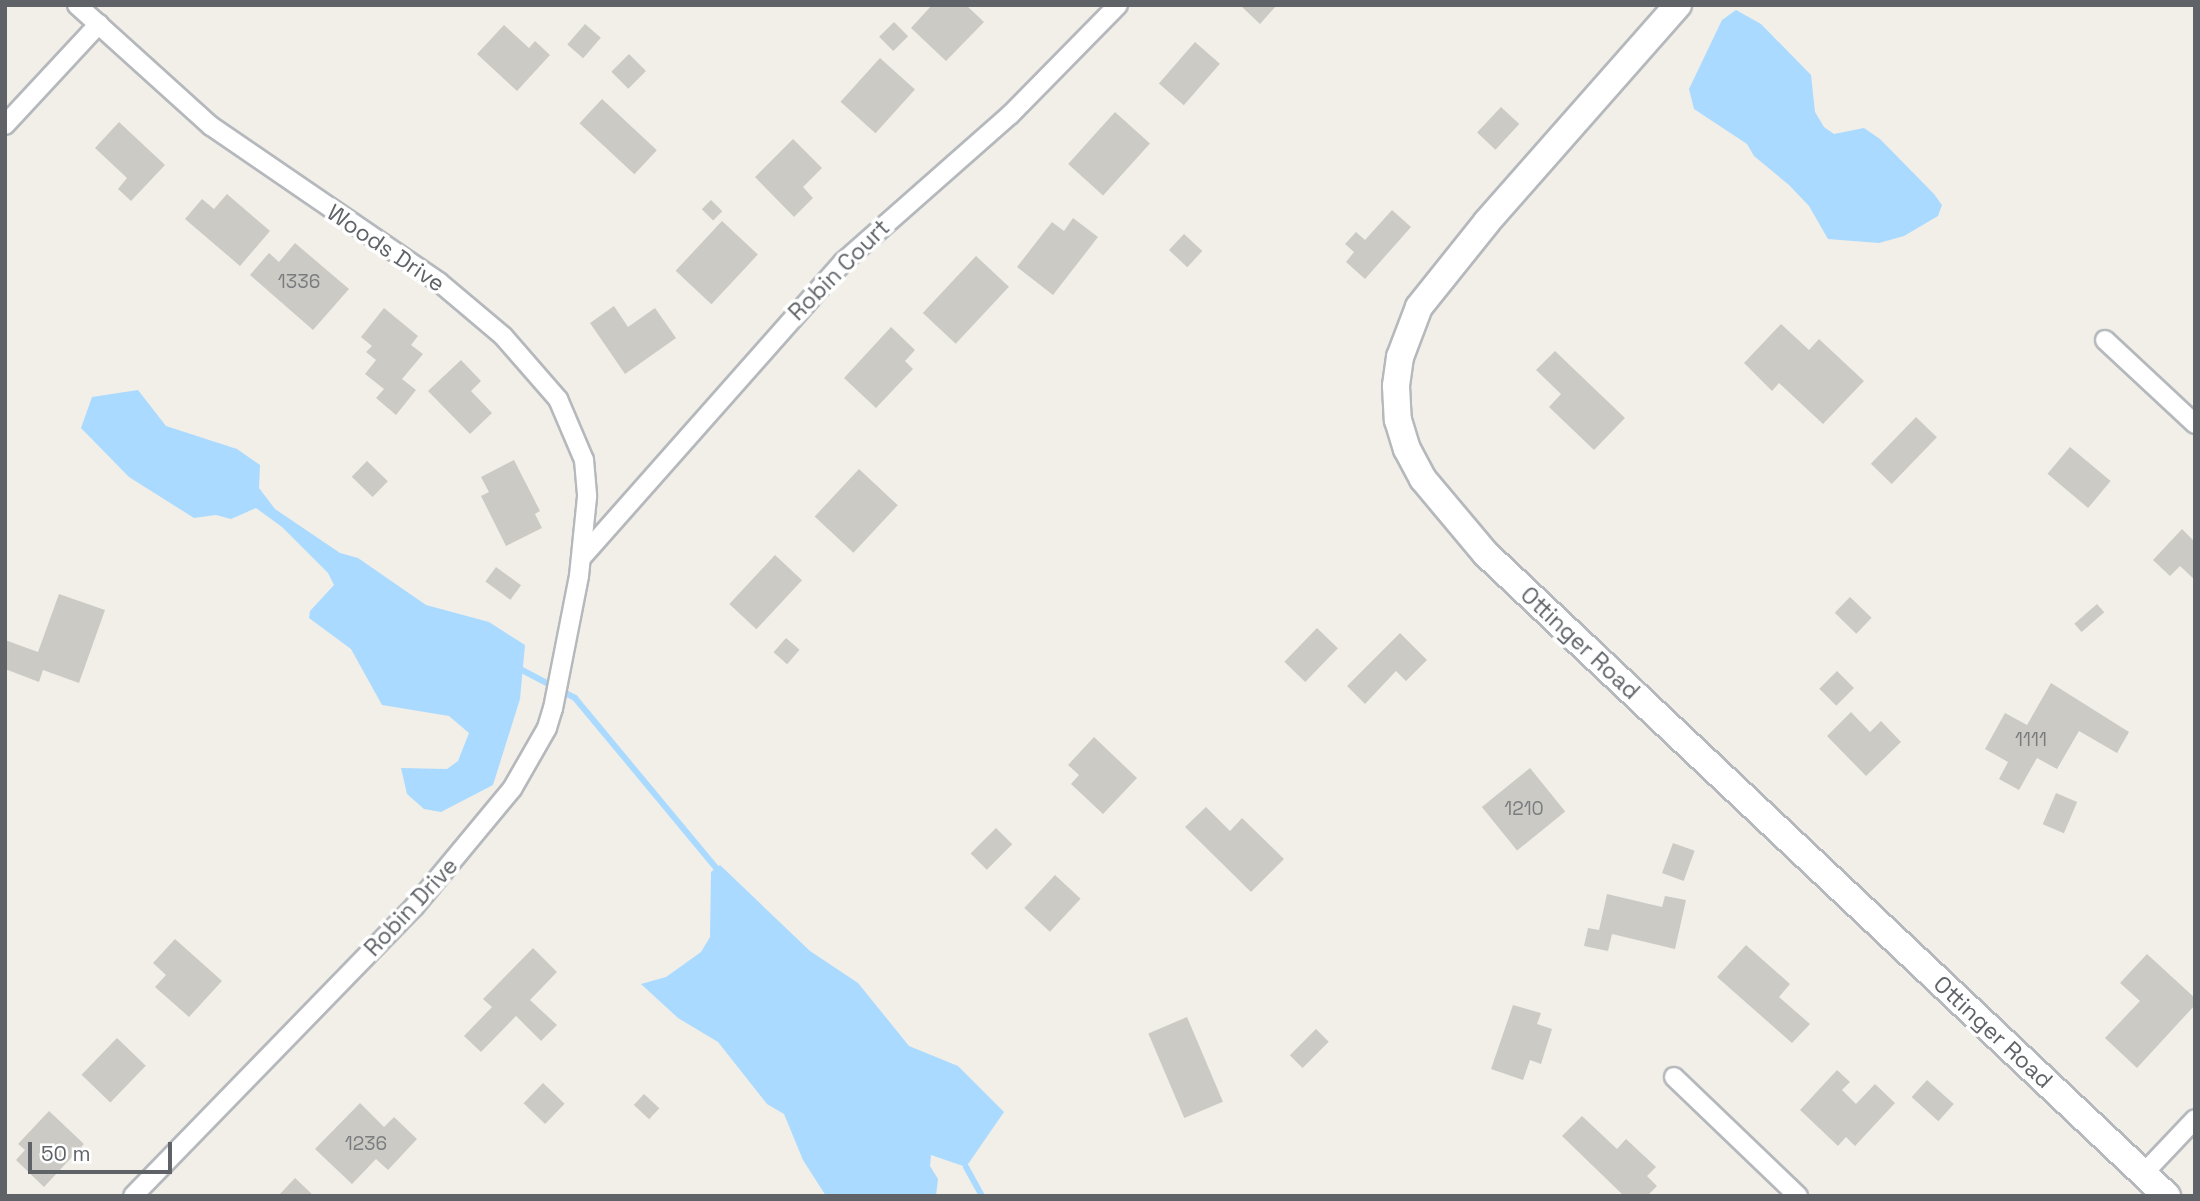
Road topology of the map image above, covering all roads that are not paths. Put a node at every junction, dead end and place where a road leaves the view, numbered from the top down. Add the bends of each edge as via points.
1 (77, 5) edge
2 (1118, 5) edge
3 (1678, 5) edge
4 (99, 24) junction
5 (5, 125) edge
6 (2105, 340) dead end
7 (2195, 424) edge
8 (582, 557) junction
9 (1674, 1077) dead end
10 (2195, 1119) edge
11 (2144, 1173) junction
12 (133, 1196) edge
13 (1798, 1196) edge
14 (2167, 1196) edge

1 - 4 street, Woods Drive
2 - 8 street, Robin Court via 1010,115 844,262
3 - 11 street, Ottinger Road via 1487,222 1419,307 1400,357 1396,386 1398,420 1407,449 1423,479 1486,554
4 - 5 street
4 - 8 street, Woods Drive via 211,126 439,282 525,358 558,399 584,460 587,497
6 - 7 street
8 - 12 street, Robin Drive via 547,728 512,789 414,907
9 - 13 street
10 - 11 street
11 - 14 street, Ottinger Road

